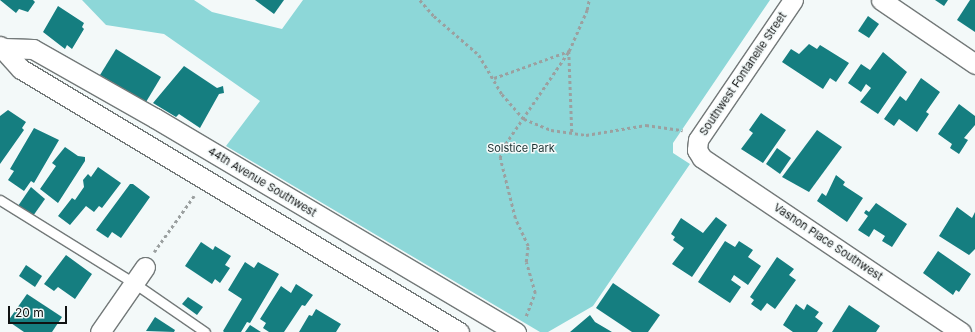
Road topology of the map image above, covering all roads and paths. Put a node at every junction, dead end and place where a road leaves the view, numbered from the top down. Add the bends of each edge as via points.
1 (420, 0) edge
2 (589, 0) edge
3 (793, 0) edge
4 (882, 0) edge
5 (1, 48) edge
6 (570, 51) junction
7 (975, 64) edge
8 (494, 78) junction
9 (524, 118) junction
10 (685, 130) dead end
11 (572, 133) junction
12 (696, 150) joint
13 (196, 194) dead end
14 (0, 200) edge
15 (149, 261) joint
16 (134, 283) junction
17 (528, 312) dead end
18 (975, 326) edge
19 (100, 332) edge
20 (205, 332) edge
21 (459, 332) edge
22 (516, 332) edge
23 (961, 332) edge
24 (970, 332) edge

1 - 8 path via 434,16 479,55
2 - 6 path
3 - 12 street, Southwest Fontanelle Street via 698,140
4 - 7 street
5 - 21 street, 44th Avenue Southwest via 21,69
5 - 22 street, 44th Avenue Southwest via 33,49 155,118
6 - 8 path
6 - 9 path
6 - 11 path
8 - 9 path via 502,94
9 - 11 path via 551,130
9 - 17 path via 502,149 500,166 519,228 528,246 526,262 535,292
10 - 11 path via 646,125 586,135
12 - 23 street, Vashon Place Southwest via 702,158
13 - 15 path
14 - 16 lane
15 - 16 street
16 - 19 street
16 - 20 lane
18 - 24 street

